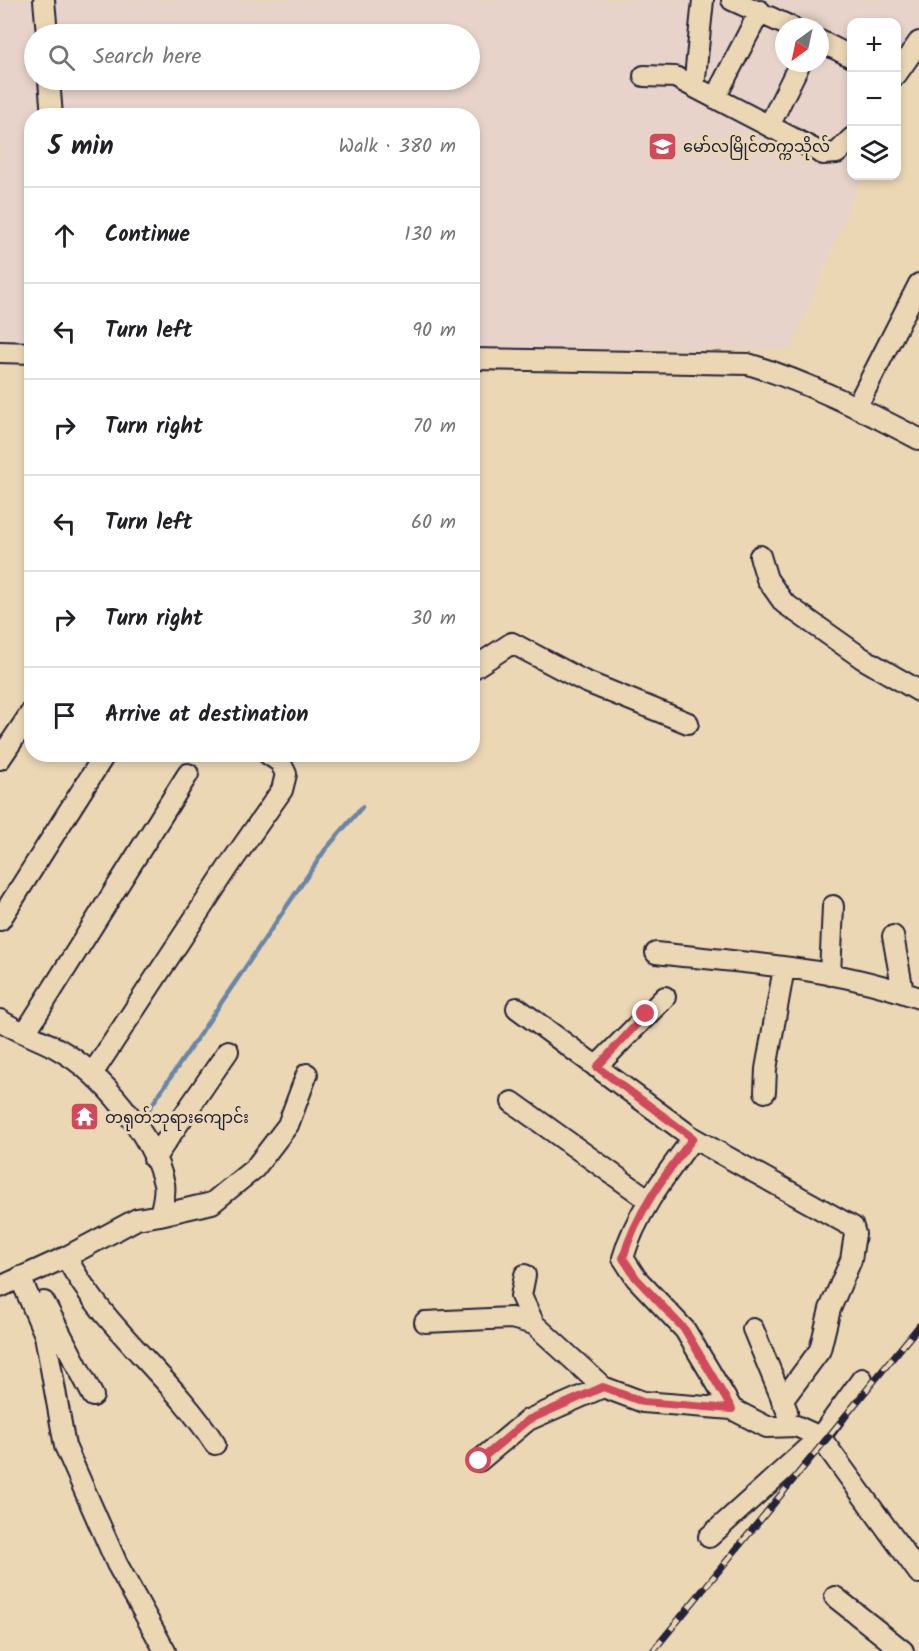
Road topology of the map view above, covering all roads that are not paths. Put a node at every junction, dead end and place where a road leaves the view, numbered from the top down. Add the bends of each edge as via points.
1 (44, 0) edge
2 (703, 0) edge
3 (732, 0) edge
4 (760, 12) junction
5 (775, 19) edge
6 (46, 24) edge
7 (919, 42) edge
8 (829, 46) edge
9 (847, 54) edge
10 (796, 72) edge
11 (899, 72) edge
12 (644, 76) dead end
13 (694, 87) junction
14 (51, 90) edge
15 (715, 98) junction
16 (52, 108) edge
17 (769, 126) junction
18 (847, 143) edge
19 (919, 284) edge
20 (0, 352) edge
21 (24, 353) edge
22 (480, 359) edge
23 (856, 406) junction
24 (919, 439) edge
25 (760, 556) dead end
26 (480, 664) edge
27 (919, 691) edge
28 (24, 723) edge
29 (688, 723) dead end
30 (0, 759) edge
31 (100, 762) edge
32 (280, 762) edge
33 (188, 774) dead end
34 (833, 906) dead end
35 (0, 920) edge
36 (892, 936) dead end
37 (656, 953) dead end
38 (784, 968) junction
39 (830, 975) junction
40 (911, 995) edge
41 (665, 997) dead end
42 (517, 1008) dead end
43 (0, 1020) edge
44 (25, 1034) junction
45 (228, 1051) dead end
46 (597, 1067) junction
47 (92, 1074) junction
48 (307, 1074) dead end
49 (765, 1092) dead end
50 (512, 1102) dead end
51 (693, 1138) junction
52 (154, 1159) junction
53 (649, 1200) junction
54 (160, 1215) junction
55 (66, 1257) junction
56 (25, 1275) junction
57 (525, 1275) dead end
58 (0, 1287) edge
59 (425, 1322) dead end
60 (534, 1324) junction
61 (753, 1329) dead end
62 (862, 1379) dead end
63 (603, 1387) junction
64 (93, 1396) dead end
65 (782, 1401) junction
66 (732, 1409) junction
67 (796, 1426) junction
68 (820, 1437) junction
69 (215, 1444) dead end
70 (479, 1461) dead end
71 (709, 1537) dead end
72 (919, 1574) edge
73 (835, 1597) dead end
74 (165, 1651) edge
75 (903, 1651) edge

1 - 6 street
2 - 13 street
3 - 4 street
4 - 5 street
4 - 15 street
7 - 11 street
8 - 9 street
10 - 17 street
12 - 13 street via 675,77
13 - 15 street
14 - 16 street
15 - 17 street
17 - 18 street via 823,154 837,153
19 - 23 street
20 - 21 street
22 - 23 street via 748,364
23 - 24 street
25 - 27 street via 767,579 784,603 862,658
26 - 29 street via 512,643 584,681
28 - 30 street
31 - 35 street
32 - 47 street via 286,774 282,790
33 - 44 street
34 - 39 street
36 - 40 street
37 - 38 street
38 - 39 street
38 - 49 street
39 - 40 street
41 - 46 street
42 - 46 street
43 - 44 street
44 - 47 street via 59,1049
45 - 52 street
46 - 51 street
47 - 52 street via 123,1108
48 - 54 street via 288,1125 255,1168 212,1203
50 - 53 street
51 - 53 street
51 - 65 street via 853,1227 851,1260 830,1309 820,1350
52 - 54 street via 164,1185
53 - 66 street via 629,1236 623,1258 636,1278 685,1330
54 - 55 street via 137,1220
55 - 56 street
55 - 69 street via 99,1309 189,1406
56 - 58 street
56 - 64 street
56 - 74 street via 45,1335 65,1446 117,1564
57 - 60 street via 521,1296
59 - 60 street via 511,1318
60 - 63 street
61 - 65 street
62 - 68 street
63 - 66 street via 643,1402
63 - 70 street via 528,1420
65 - 67 street
66 - 67 street via 767,1427
67 - 68 street
68 - 71 street
68 - 72 street
73 - 75 street

